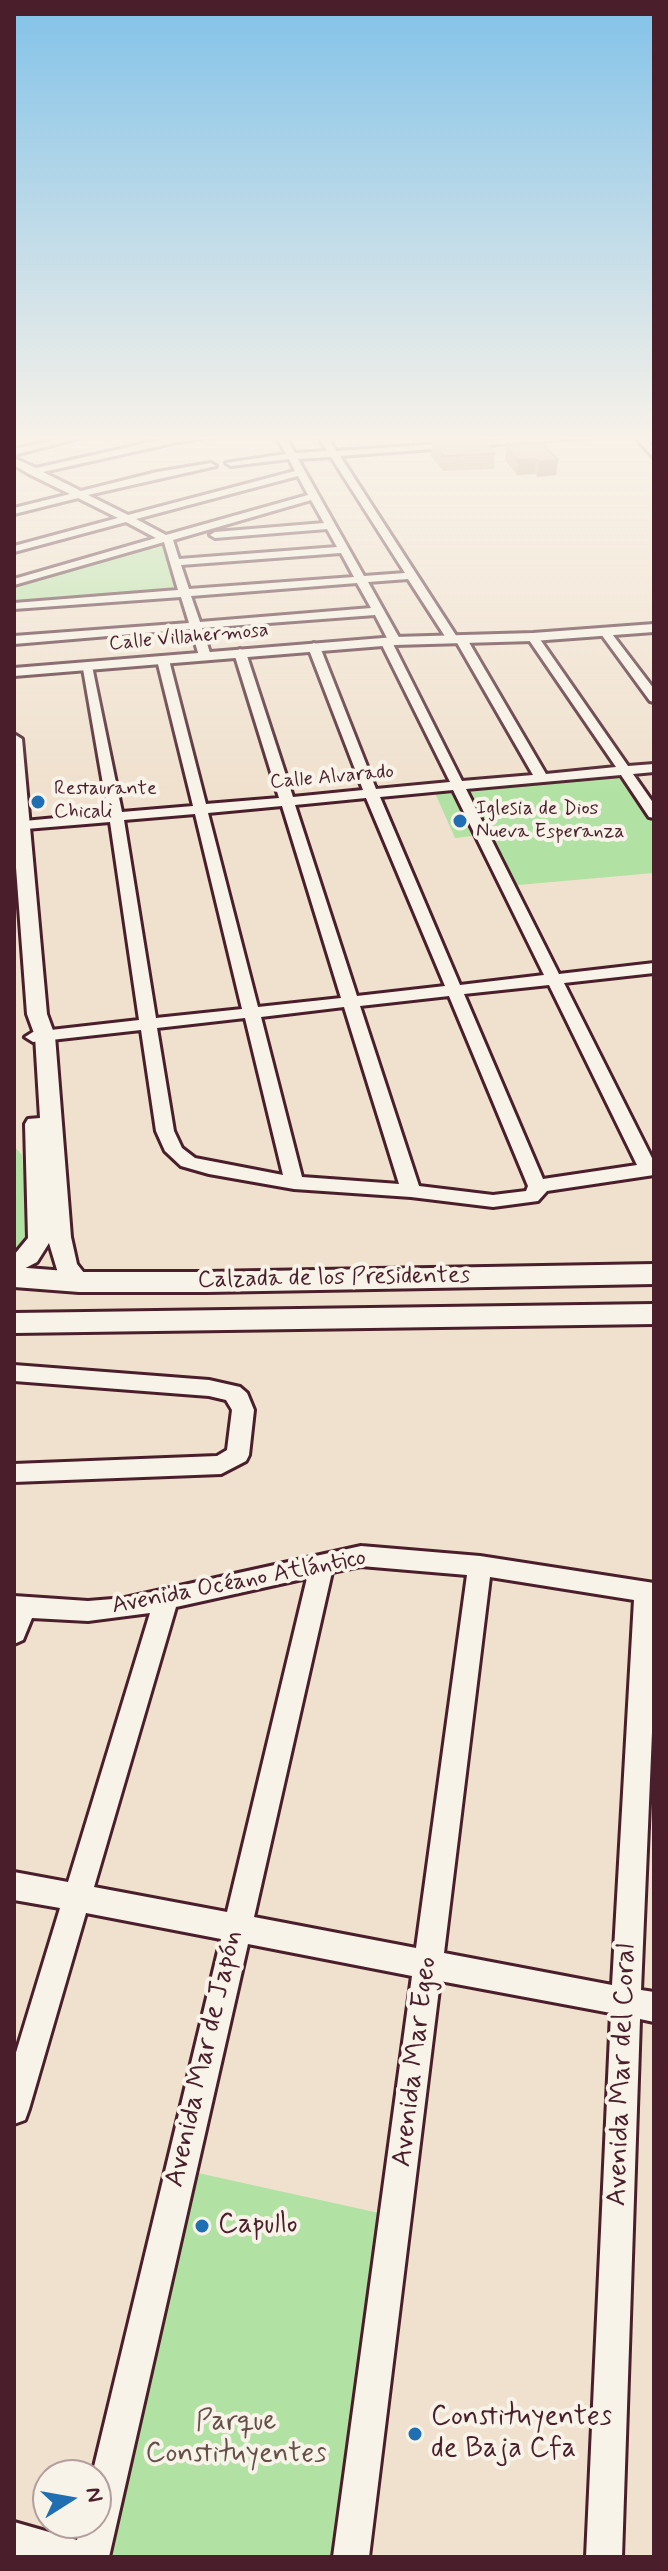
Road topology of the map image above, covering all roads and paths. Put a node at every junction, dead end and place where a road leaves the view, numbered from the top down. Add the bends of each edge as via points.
1 (106, 557) edge
2 (176, 557) edge
3 (247, 557) edge
4 (348, 557) edge
5 (398, 557) edge
6 (177, 562) junction
7 (410, 576) junction
8 (360, 580) junction
9 (14, 582) edge
10 (186, 593) junction
11 (14, 606) edge
12 (378, 611) junction
13 (197, 626) junction
14 (654, 628) edge
15 (605, 632) junction
16 (533, 637) junction
17 (456, 639) junction
18 (14, 640) edge
19 (391, 641) junction
20 (314, 647) junction
21 (240, 653) junction
22 (205, 656) junction
23 (163, 660) junction
24 (86, 666) junction
25 (14, 672) edge
26 (654, 698) edge
27 (14, 739) edge
28 (654, 768) edge
29 (626, 770) junction
30 (542, 778) junction
31 (461, 786) junction
32 (372, 795) junction
33 (287, 802) junction
34 (201, 810) junction
35 (654, 814) edge
36 (116, 816) junction
37 (18, 826) edge
38 (653, 971) edge
39 (553, 979) junction
40 (453, 990) junction
41 (354, 1002) junction
42 (251, 1013) junction
43 (150, 1023) junction
44 (39, 1037) junction
45 (651, 1170) edge
46 (294, 1183) junction
47 (538, 1189) junction
48 (411, 1191) junction
49 (14, 1266) edge
50 (654, 1274) edge
51 (14, 1277) edge
52 (303, 1280) junction
53 (272, 1281) junction
54 (79, 1282) junction
55 (654, 1314) edge
56 (262, 1320) junction
57 (297, 1320) junction
58 (14, 1323) edge
59 (14, 1373) edge
60 (14, 1473) edge
61 (323, 1562) junction
62 (480, 1566) junction
63 (650, 1593) edge
64 (166, 1600) junction
65 (19, 1607) edge
66 (14, 1633) edge
67 (14, 1886) edge
68 (78, 1898) junction
69 (235, 1928) junction
70 (429, 1965) junction
71 (640, 2005) edge
72 (14, 2109) edge
73 (14, 2540) edge
74 (73, 2557) edge
75 (91, 2557) edge
76 (351, 2557) edge
77 (604, 2557) edge

1 - 9 street
2 - 6 street
3 - 6 street
4 - 8 street
5 - 7 street
6 - 10 street
7 - 8 street
7 - 17 street
8 - 10 street
8 - 12 street
10 - 11 street
10 - 13 street
12 - 13 street
12 - 19 street
13 - 18 street
13 - 22 street
14 - 15 main road, Calle Villahermosa
15 - 16 main road, Calle Villahermosa
15 - 26 street
16 - 17 main road, Calle Villahermosa
16 - 29 street
17 - 19 main road, Calle Villahermosa
17 - 30 street
19 - 20 main road, Calle Villahermosa
19 - 31 street
20 - 21 main road, Calle Villahermosa
20 - 32 street
21 - 22 main road, Calle Villahermosa
21 - 33 street
22 - 23 main road, Calle Villahermosa
23 - 24 main road, Calle Villahermosa
23 - 34 street
24 - 25 main road, Calle Villahermosa
24 - 36 street
27 - 37 main road
28 - 29 street, Calle Alvarado
29 - 30 street, Calle Alvarado
29 - 35 street
30 - 31 street, Calle Alvarado
31 - 32 street, Calle Alvarado
31 - 39 street
32 - 33 street, Calle Alvarado
32 - 40 street
33 - 34 street, Calle Alvarado
33 - 41 street
34 - 36 street, Calle Alvarado
34 - 42 street
36 - 37 street, Calle Alvarado
36 - 43 street
37 - 44 main road
38 - 39 street
39 - 40 street
39 - 45 street
40 - 41 street
40 - 47 street
41 - 42 street
41 - 48 street
42 - 43 street
42 - 46 street
43 - 44 street
43 - 46 street via 165,1131 174,1151 188,1162
44 - 49 main road via 40,1238 29,1256
44 - 54 main road via 59,1237 66,1267
45 - 47 street
46 - 48 street
47 - 48 street via 526,1199 493,1201
50 - 52 highway, Calzada de los Presidentes
51 - 54 highway, Calzada de los Presidentes
52 - 53 highway, Calzada de los Presidentes
52 - 57 highway
53 - 54 highway, Calzada de los Presidentes
53 - 56 highway via 275,1301
55 - 57 highway, Calzada de los Presidentes
56 - 57 highway, Calzada de los Presidentes
56 - 58 highway, Calzada de los Presidentes
59 - 60 street via 209,1388 232,1393 243,1410 238,1455 221,1465
61 - 62 street, Avenida Océano Atlántico via 361,1556
61 - 64 street, Avenida Océano Atlántico
61 - 69 street, Avenida Mar de Japón
62 - 63 street, Avenida Océano Atlántico
62 - 70 street, Avenida Mar Egeo
63 - 71 street, Avenida Mar del Coral
64 - 65 street, Avenida Océano Atlántico via 88,1611
64 - 68 street
65 - 66 street
67 - 68 street
68 - 69 street
68 - 72 street
69 - 70 street
69 - 75 street, Avenida Mar de Japón
70 - 71 street
70 - 76 street, Avenida Mar Egeo
71 - 77 street, Avenida Mar del Coral
73 - 74 street

